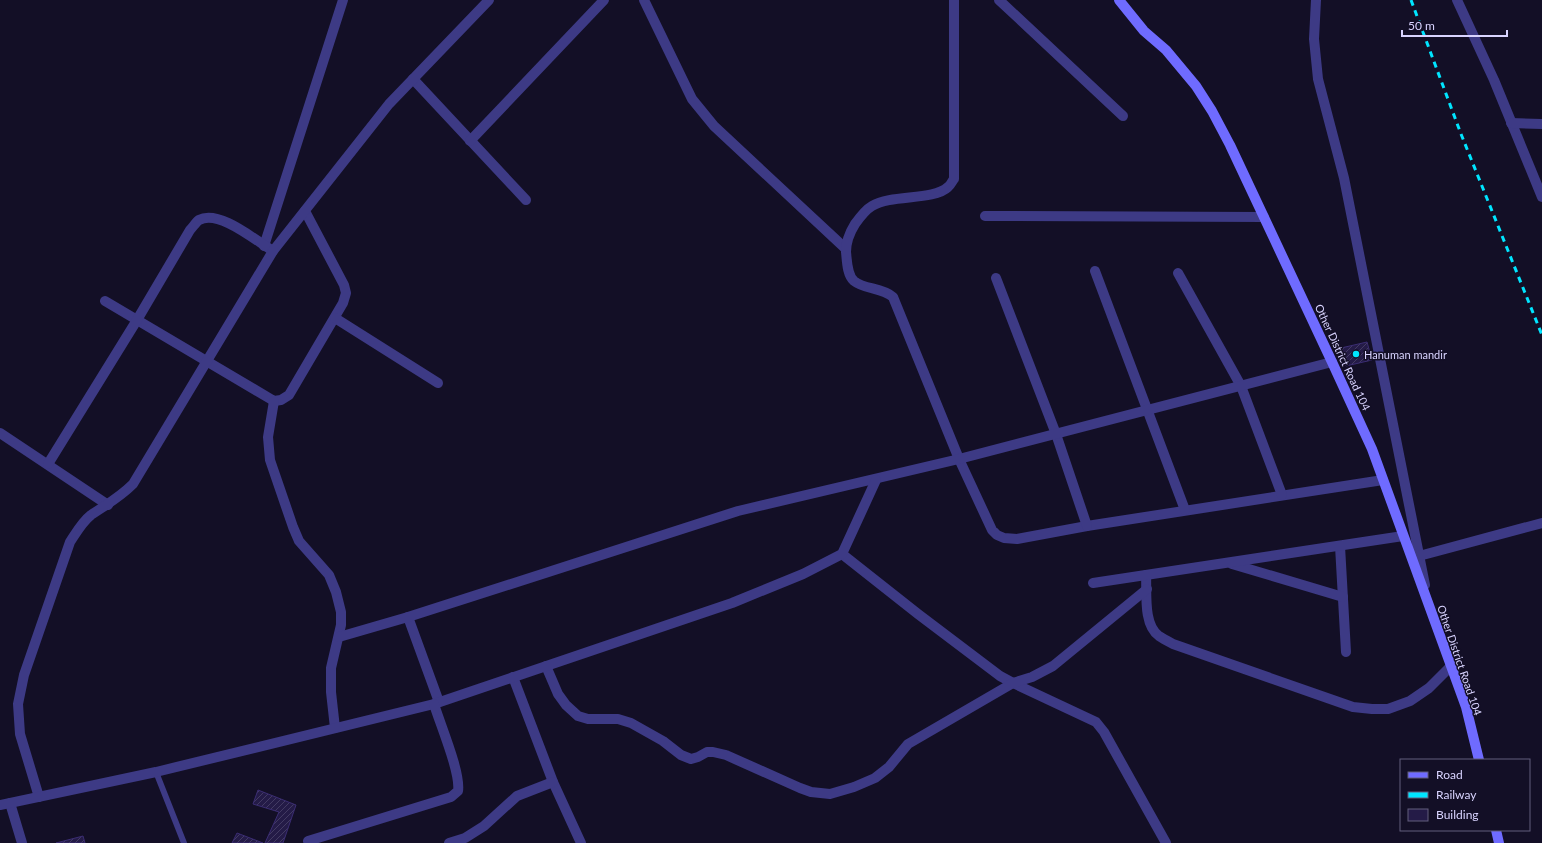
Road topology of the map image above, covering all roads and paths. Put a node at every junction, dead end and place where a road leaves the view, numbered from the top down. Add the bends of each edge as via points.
1 (343, 0) edge
2 (489, 0) edge
3 (604, 0) edge
4 (644, 0) edge
5 (954, 0) edge
6 (999, 0) edge
7 (1120, 0) edge
8 (1316, 0) edge
9 (1457, 0) edge
10 (413, 79) junction
11 (1124, 116) dead end
12 (1511, 123) junction
13 (1542, 124) edge
14 (470, 140) junction
15 (1542, 197) edge
16 (526, 200) dead end
17 (305, 211) junction
18 (985, 216) dead end
19 (1264, 217) junction
20 (269, 248) junction
21 (846, 249) junction
22 (1094, 271) dead end
23 (1178, 273) dead end
24 (996, 278) dead end
25 (105, 301) dead end
26 (335, 318) junction
27 (137, 320) junction
28 (206, 362) junction
29 (1332, 362) junction
30 (438, 383) dead end
31 (1241, 386) junction
32 (274, 401) junction
33 (1147, 410) junction
34 (0, 433) edge
35 (1056, 434) junction
36 (959, 459) junction
37 (48, 464) junction
38 (876, 480) junction
39 (1383, 480) junction
40 (1282, 495) junction
41 (108, 505) junction
42 (1185, 510) junction
43 (1542, 523) edge
44 (1087, 526) junction
45 (1404, 536) junction
46 (1340, 546) junction
47 (842, 554) junction
48 (1419, 556) junction
49 (1228, 563) junction
50 (1146, 575) junction
51 (1093, 583) dead end
52 (1146, 590) junction
53 (1343, 597) junction
54 (1429, 607) junction
55 (408, 617) junction
56 (339, 637) junction
57 (1346, 652) dead end
58 (546, 666) junction
59 (1451, 666) junction
60 (513, 677) junction
61 (1013, 683) junction
62 (436, 703) junction
63 (335, 728) junction
64 (1479, 759) edge
65 (156, 772) junction
66 (552, 782) junction
67 (39, 797) junction
68 (5, 804) edge
69 (1496, 831) edge
70 (308, 841) dead end
71 (22, 843) edge
72 (184, 843) edge
73 (449, 843) edge
74 (581, 843) edge
75 (1166, 843) edge
76 (1499, 843) edge

1 - 20 street
2 - 10 street
3 - 14 street
4 - 21 street via 692,98 714,126
5 - 21 street via 954,179 948,187 936,193 887,200 872,206 850,231
6 - 11 street
7 - 19 street, Other District Road 104 via 1144,31 1166,50 1196,86 1230,145
8 - 48 street via 1314,39 1318,79 1344,178
9 - 12 street
10 - 14 street
10 - 17 street via 389,104
12 - 13 street
12 - 15 street
14 - 16 street
17 - 20 street
17 - 26 street via 344,285 346,293
18 - 19 street
19 - 29 street, Other District Road 104
20 - 27 street via 231,223 214,218 199,220 190,230
20 - 28 street
21 - 36 street via 849,272 854,281 887,292 893,297
22 - 33 street
23 - 31 street
24 - 35 street
25 - 27 street
26 - 30 street
26 - 32 street via 288,395
27 - 28 street
27 - 37 street
28 - 32 street
28 - 41 street via 133,484
29 - 31 street
29 - 39 street, Other District Road 104 via 1372,449
31 - 33 street
31 - 40 street
32 - 56 street via 268,437 270,460 299,541 329,575 336,592 341,612
33 - 35 street
33 - 42 street
34 - 37 street
35 - 36 street
35 - 44 street
36 - 38 street
36 - 44 street via 992,530 997,535 1017,539
37 - 41 street
38 - 47 street
38 - 55 street via 738,511
39 - 40 street
39 - 45 street, Other District Road 104
40 - 42 street
41 - 67 street via 80,525 70,542 24,675 18,704 20,734
42 - 44 street
43 - 48 street
45 - 46 street
45 - 54 street, Other District Road 104
46 - 49 street
46 - 53 street
47 - 58 street via 803,574 732,603
47 - 61 street via 930,624
48 - 54 street
49 - 50 street
49 - 53 street
50 - 51 street
50 - 52 street
52 - 59 street via 1148,619 1153,631 1173,644 1353,707 1388,709 1410,701 1429,688
52 - 61 street via 1053,666
53 - 57 street
54 - 59 street, Other District Road 104
55 - 56 street
55 - 62 street
56 - 63 street via 331,668
58 - 60 street
58 - 61 street via 558,694 578,716 588,719 618,719 631,723 663,740 681,756 691,759 713,752 811,792 830,794 854,788 875,778 889,767 908,744
59 - 64 street, Other District Road 104 via 1466,707
60 - 62 street
60 - 66 street
61 - 75 street via 1096,722
62 - 63 street
62 - 70 street via 459,784 458,791 451,797
63 - 65 street
65 - 67 street
65 - 72 lane
66 - 73 street via 516,796 484,826 465,838
66 - 74 street
67 - 68 street
68 - 71 street
69 - 76 street

